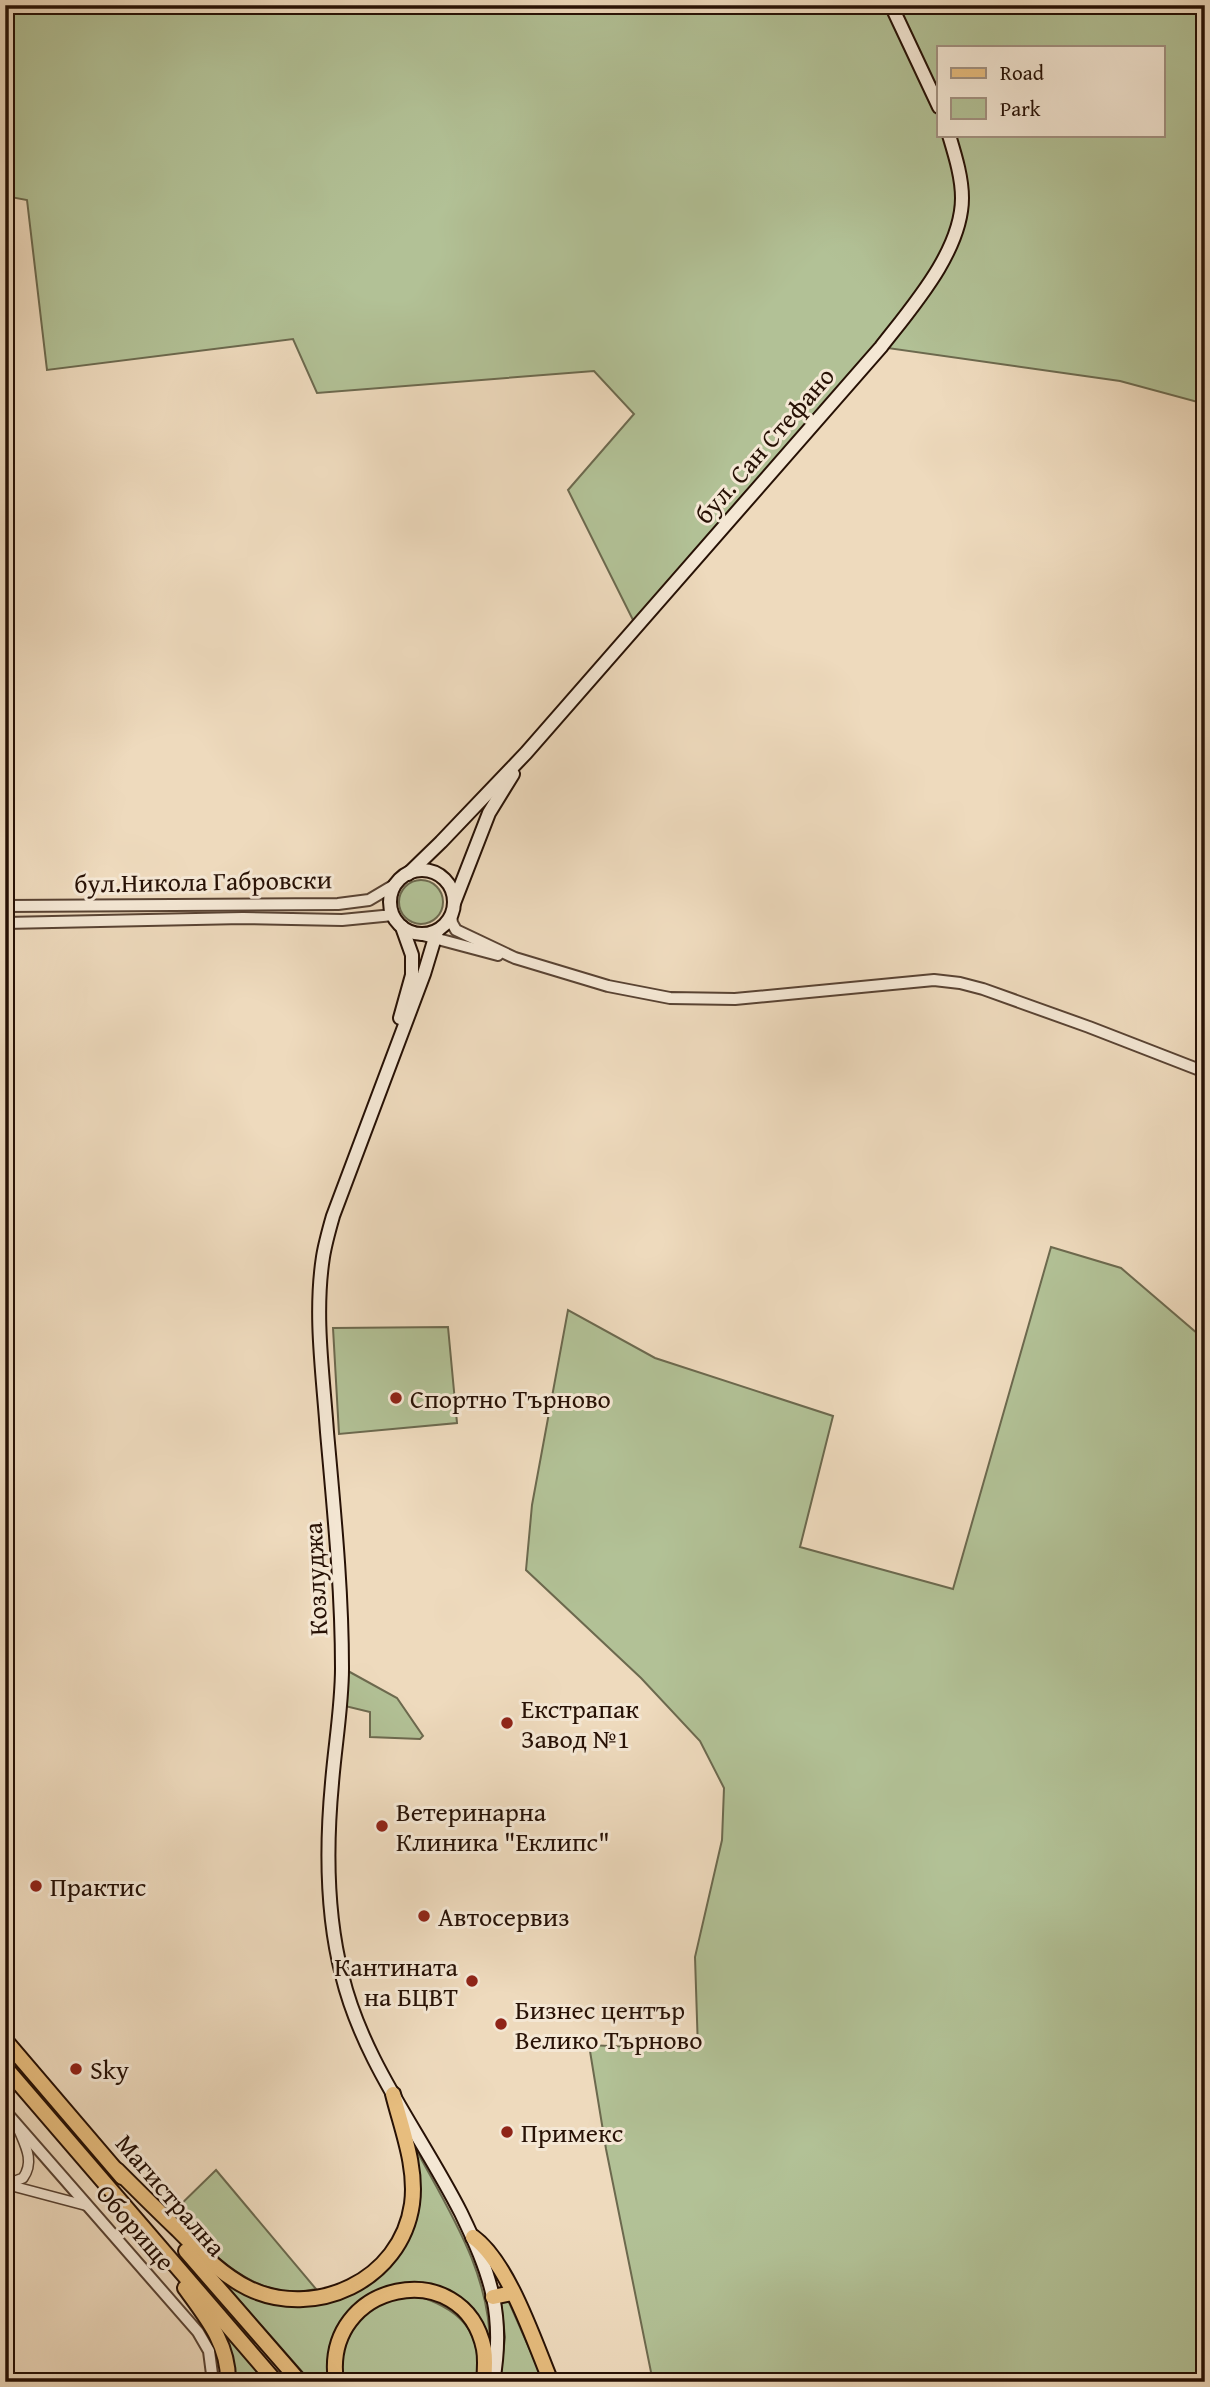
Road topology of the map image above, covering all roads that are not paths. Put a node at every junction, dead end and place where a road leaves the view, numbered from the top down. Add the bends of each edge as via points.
1 (891, 5) edge
2 (937, 103) edge
3 (949, 136) edge
4 (526, 753) junction
5 (408, 874) junction
6 (396, 884) junction
7 (5, 906) edge
8 (453, 909) junction
9 (393, 915) junction
10 (5, 923) edge
11 (402, 927) junction
12 (436, 934) junction
13 (515, 958) junction
14 (390, 1061) junction
15 (1205, 1072) edge
16 (5, 2040) edge
17 (5, 2067) edge
18 (393, 2094) junction
19 (5, 2111) edge
20 (16, 2123) junction
21 (117, 2170) junction
22 (104, 2180) junction
23 (5, 2183) edge
24 (88, 2206) junction
25 (473, 2237) junction
26 (512, 2293) junction
27 (493, 2297) junction
28 (213, 2382) edge
29 (228, 2382) edge
30 (276, 2382) edge
31 (300, 2382) edge
32 (336, 2382) edge
33 (484, 2382) edge
34 (493, 2382) edge
35 (551, 2382) edge

1 - 2 main road
3 - 4 main road, бул. Сан Стефано via 962,199 956,229 928,287 881,347
4 - 5 main road, бул. Сан Стефано
4 - 8 main road, бул. Сан Стефано via 489,813
5 - 6 main road
5 - 8 main road via 423,870 439,876 451,888
6 - 7 street, бул.Никола Габровски via 369,900 338,904
6 - 9 main road via 391,896
8 - 12 main road
8 - 13 street via 456,930
9 - 10 street, бул.Никола Габровски
9 - 11 main road
11 - 12 main road
11 - 14 main road, Козлуджа via 412,955 412,975
12 - 13 street via 486,953
12 - 14 main road, Козлуджа
13 - 15 street via 608,986 695,1000 934,980 960,983
14 - 18 main road, Козлуджа via 333,1216 323,1255 319,1327 342,1653 329,1819 332,1913 348,1997
16 - 21 main road, Магистрална
17 - 22 main road
18 - 21 main road via 412,2170 407,2222 395,2248 376,2270 345,2291 328,2296 288,2299 241,2284 205,2257
18 - 25 main road, Козлуджа
19 - 20 street, Оборище
20 - 23 street via 29,2163 23,2178
20 - 24 street, Оборище
21 - 31 main road, Магистрална
22 - 29 main road via 214,2327 227,2359
22 - 30 main road
23 - 24 street
24 - 28 street, Оборище via 198,2332 209,2351
25 - 26 main road via 488,2250
25 - 27 main road, Козлуджа
26 - 27 main road
26 - 35 main road
27 - 34 main road, Козлуджа via 497,2338
32 - 33 main road via 335,2355 346,2325 369,2302 405,2289 441,2295 464,2312 482,2342

